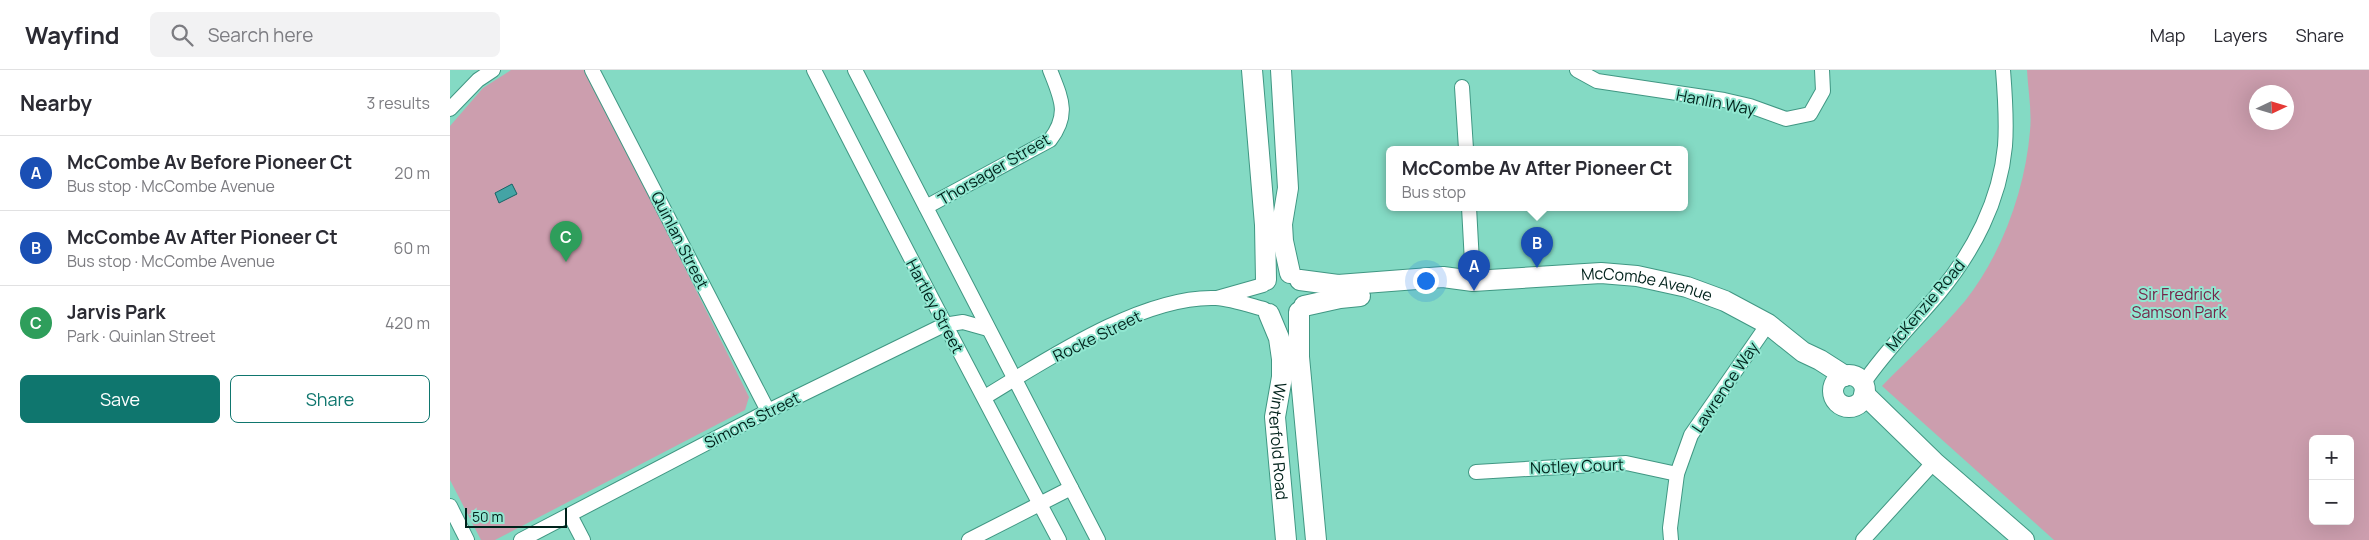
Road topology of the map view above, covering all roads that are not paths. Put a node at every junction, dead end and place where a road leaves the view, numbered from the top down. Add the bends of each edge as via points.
1 (493, 70) edge
2 (592, 70) edge
3 (814, 70) edge
4 (855, 70) edge
5 (1050, 70) edge
6 (1252, 70) edge
7 (1281, 70) edge
8 (1577, 70) edge
9 (1822, 70) edge
10 (2003, 70) edge
11 (1462, 87) dead end
12 (450, 109) edge
13 (1466, 146) edge
14 (926, 207) junction
15 (1469, 211) edge
16 (1295, 277) junction
17 (1473, 281) junction
18 (1265, 282) junction
19 (1218, 298) junction
20 (1302, 309) junction
21 (1267, 311) junction
22 (1768, 324) junction
23 (944, 325) junction
24 (988, 329) junction
25 (1014, 380) junction
26 (1853, 387) junction
27 (985, 397) junction
28 (768, 411) junction
29 (1930, 466) junction
30 (1476, 472) dead end
31 (1677, 474) junction
32 (1071, 488) junction
33 (1040, 504) junction
34 (450, 506) edge
35 (570, 515) junction
36 (468, 540) edge
37 (521, 540) edge
38 (583, 540) edge
39 (969, 540) edge
40 (1059, 540) edge
41 (1098, 540) edge
42 (1286, 540) edge
43 (1316, 540) edge
44 (1671, 540) edge
45 (1863, 540) edge
46 (2006, 540) edge
47 (2024, 540) edge

1 - 12 street via 478,80
2 - 28 street, Quinlan Street
3 - 23 street, Hartley Street
4 - 14 street
5 - 14 street, Thorsager Street via 1062,100 1060,126 1050,140
6 - 18 street via 1265,225
7 - 16 street via 1288,188 1282,224 1283,241
8 - 9 street, Hanlin Way via 1597,81 1724,100 1786,119 1810,114 1823,91
10 - 26 street, McKenzie Road via 2005,147 1990,208 1962,263 1939,293
11 - 13 street
14 - 24 street
15 - 17 street
16 - 17 street, McCombe Avenue via 1338,286 1443,277
16 - 18 street via 1276,274
16 - 20 street via 1306,293
17 - 20 street, McCombe Avenue via 1444,290 1340,298
17 - 22 street, McCombe Avenue via 1601,273 1636,276 1705,293
18 - 19 street, Rocke Street
18 - 21 street via 1260,296
19 - 21 street, Rocke Street
19 - 25 street, Rocke Street via 1178,302 1130,318 1097,332
20 - 21 street via 1288,318 1274,317
20 - 43 street, Winterfold Road via 1299,357
21 - 42 street, Winterfold Road via 1279,338 1282,359 1275,416
22 - 26 street, McCombe Avenue via 1803,352 1811,368
22 - 31 street, Lawrence Way via 1692,435
23 - 24 street, Simons Street via 963,322
23 - 27 street, Hartley Street
23 - 28 street, Simons Street
24 - 25 street
25 - 27 street, Rocke Street
25 - 32 street
26 - 29 street, McCombe Avenue
27 - 33 street, Hartley Street
28 - 35 street, Simons Street
29 - 45 street
29 - 46 street, McCombe Avenue
29 - 47 street, McCombe Avenue
30 - 31 street, Notley Court via 1626,463
31 - 44 street, Lawrence Way
32 - 33 street
32 - 41 street
33 - 39 street
33 - 40 street, Hartley Street
34 - 36 street
35 - 37 street, Simons Street
35 - 38 street

